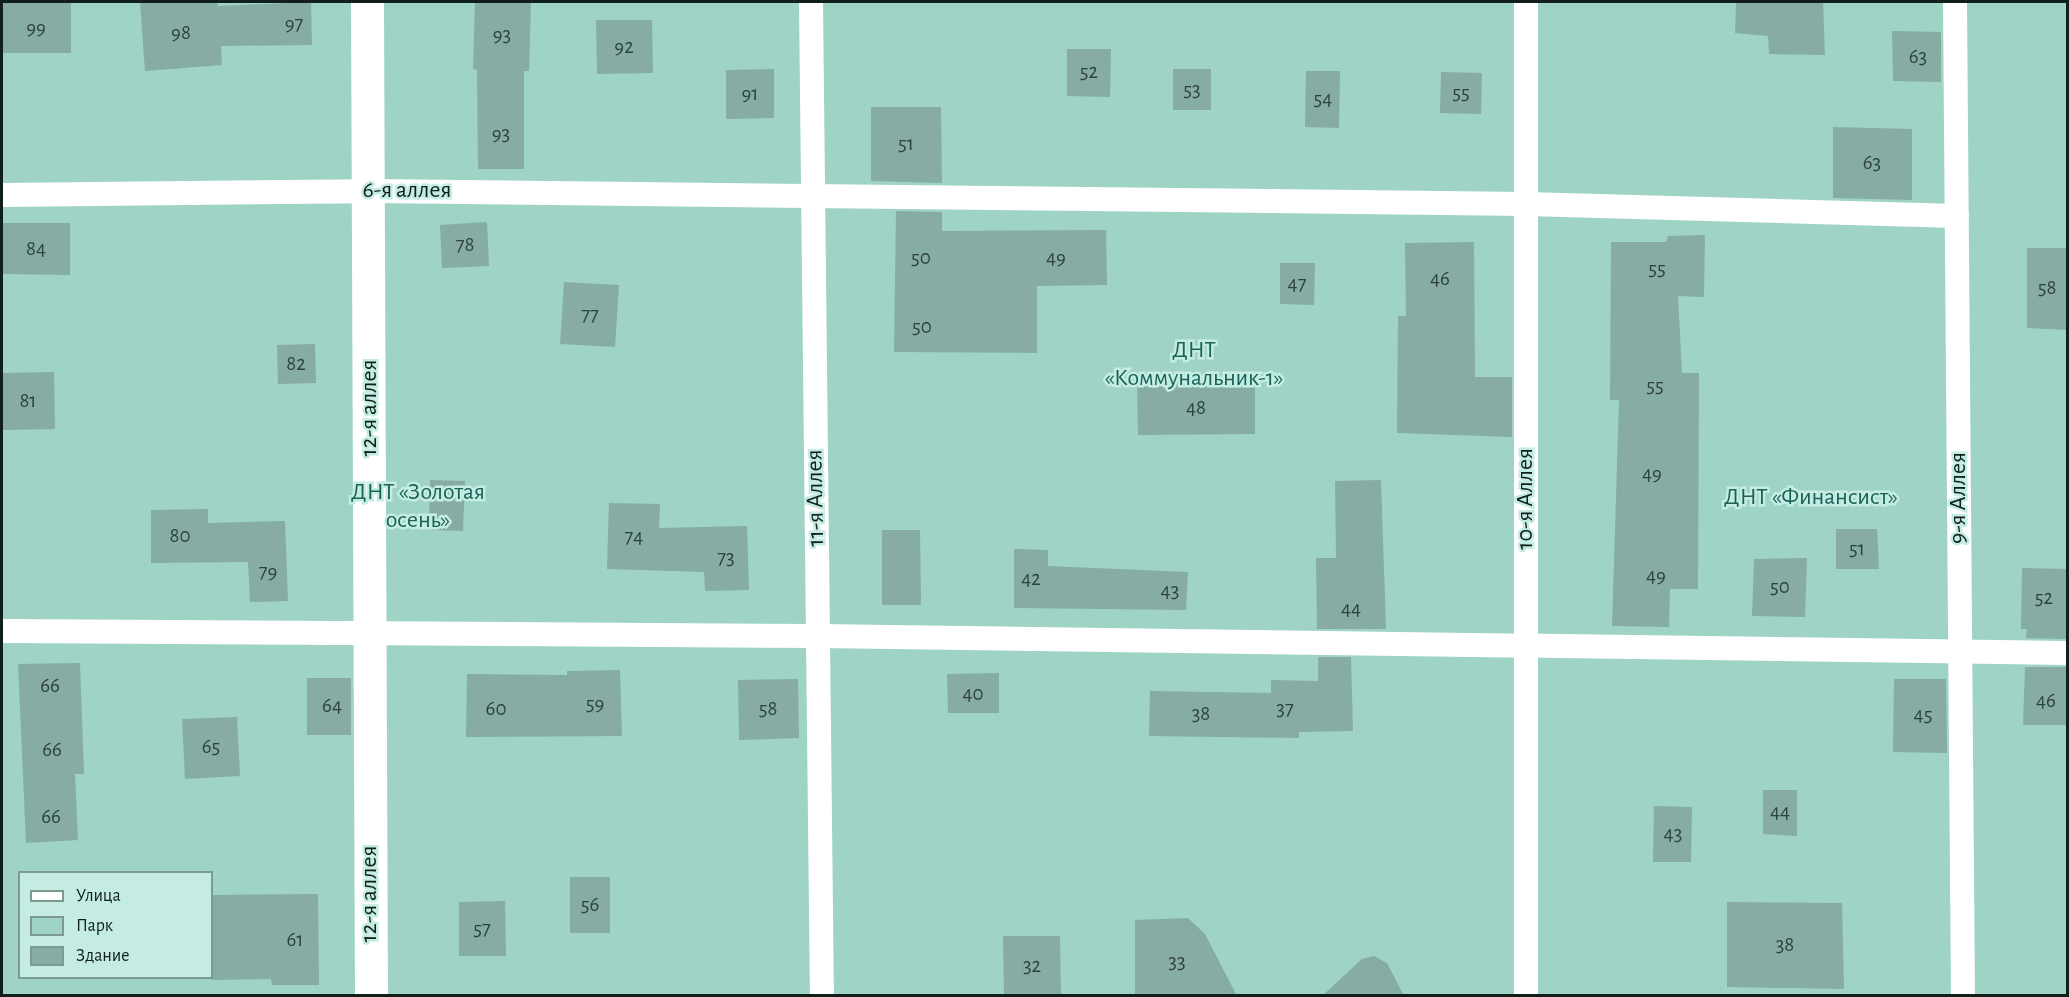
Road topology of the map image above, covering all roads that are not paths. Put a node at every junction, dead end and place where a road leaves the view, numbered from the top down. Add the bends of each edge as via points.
1 (367, 2) edge
2 (811, 2) edge
3 (1526, 2) edge
4 (1954, 2) edge
5 (369, 191) junction
6 (2, 195) edge
7 (813, 196) junction
8 (1526, 204) junction
9 (1957, 216) junction
10 (2, 630) edge
11 (370, 632) junction
12 (818, 636) junction
13 (1526, 644) junction
14 (1960, 653) junction
15 (2067, 653) edge
16 (370, 996) edge
17 (822, 996) edge
18 (1526, 996) edge
19 (1963, 996) edge

1 - 5 street, 12-я аллея
2 - 7 lane, 11-я Аллея
3 - 8 lane, 10-я Аллея
4 - 9 lane, 9-я Аллея
5 - 6 lane, 6-я аллея
5 - 7 lane, 6-я аллея
5 - 11 street, 12-я аллея
7 - 8 lane, 6-я аллея
7 - 12 lane, 11-я Аллея
8 - 9 lane, 6-я аллея
8 - 13 lane, 10-я Аллея
9 - 14 lane, 9-я Аллея
10 - 11 lane
11 - 12 lane
11 - 16 street, 12-я аллея
12 - 13 lane
12 - 17 lane, 11-я Аллея
13 - 14 lane
13 - 18 lane, 10-я Аллея
14 - 15 lane
14 - 19 lane, 9-я Аллея

